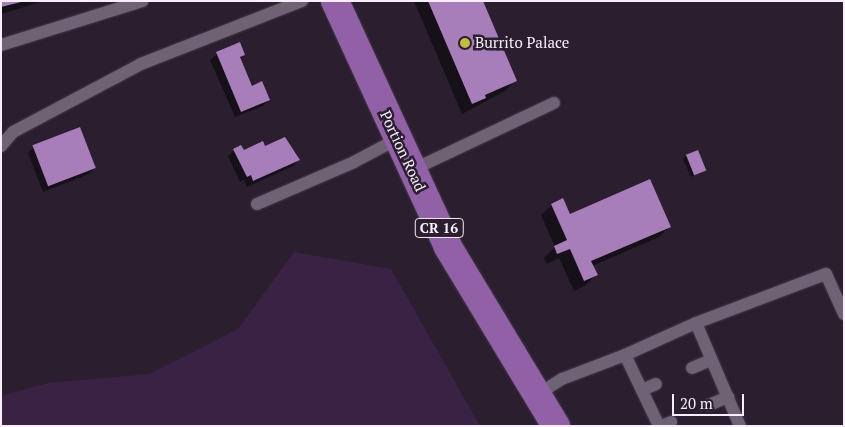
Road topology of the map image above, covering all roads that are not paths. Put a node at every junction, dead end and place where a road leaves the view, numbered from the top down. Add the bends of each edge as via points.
1 (142, 1) edge
2 (302, 1) edge
3 (335, 1) edge
4 (124, 4) edge
5 (1, 45) edge
6 (554, 103) dead end
7 (397, 139) junction
8 (1, 146) edge
9 (412, 170) junction
10 (258, 204) dead end
11 (844, 314) edge
12 (696, 323) junction
13 (625, 355) junction
14 (711, 360) junction
15 (692, 368) dead end
16 (656, 384) dead end
17 (642, 390) junction
18 (537, 394) junction
19 (728, 397) junction
20 (709, 405) dead end
21 (664, 424) edge
22 (556, 426) edge
23 (740, 426) edge

1 - 4 lane
2 - 8 lane via 141,64 13,132
3 - 7 main road, Portion Road / CR 16
4 - 5 lane
6 - 9 lane
7 - 9 main road, Portion Road / CR 16
7 - 10 lane via 354,162
9 - 18 main road, Portion Road / CR 16 via 448,246
11 - 12 lane via 826,274
12 - 13 lane
12 - 14 lane
13 - 17 lane
13 - 18 lane via 562,380
14 - 15 lane
14 - 19 lane
16 - 17 lane
17 - 21 lane
18 - 22 main road, Portion Road / CR 16
19 - 20 lane
19 - 23 lane

